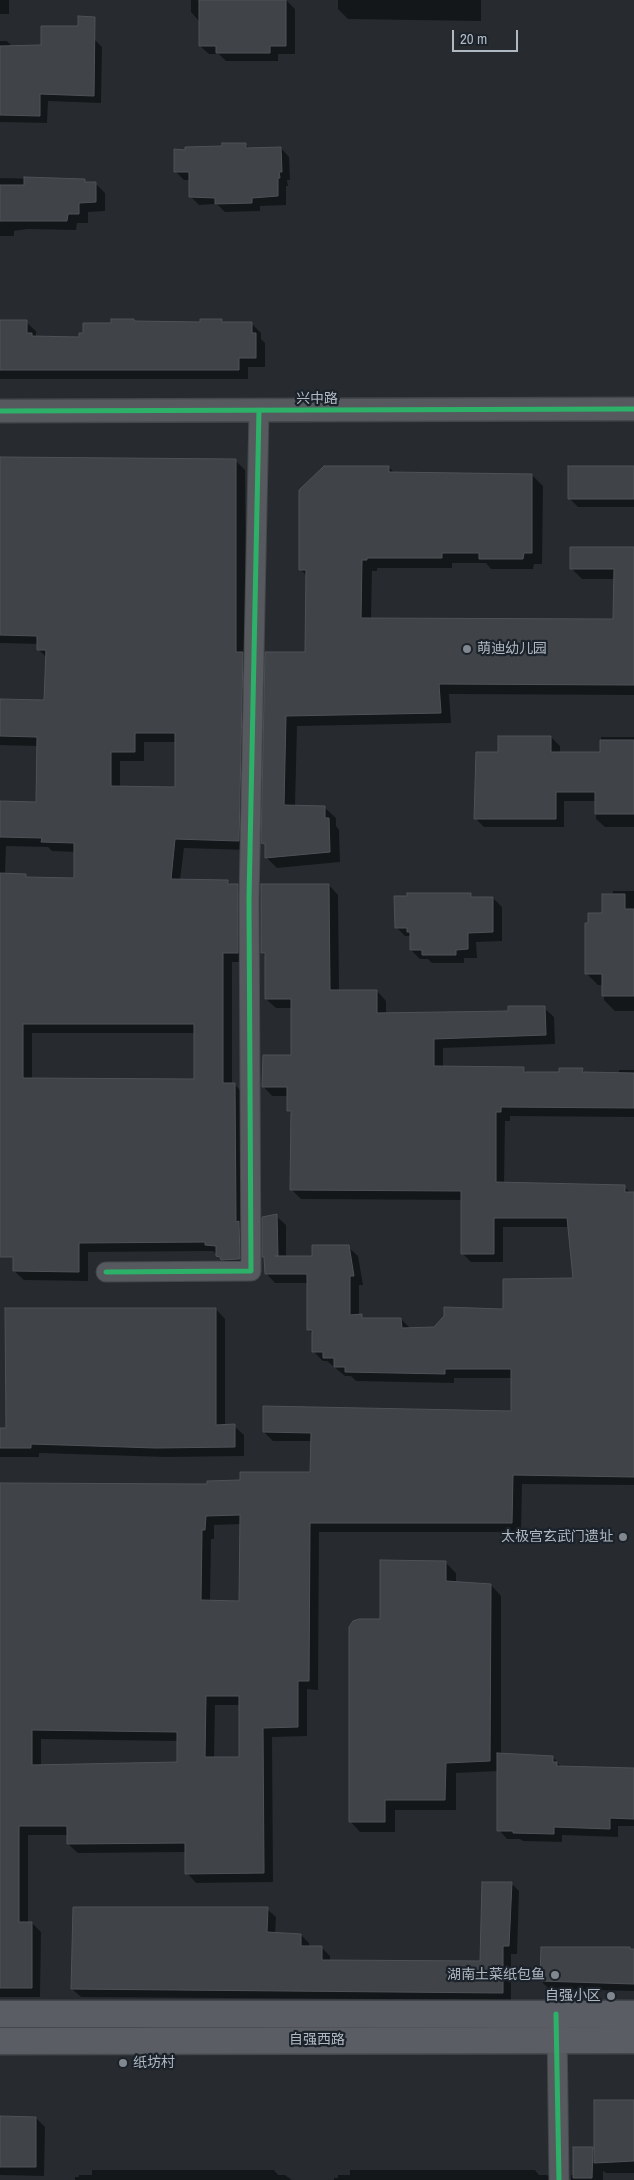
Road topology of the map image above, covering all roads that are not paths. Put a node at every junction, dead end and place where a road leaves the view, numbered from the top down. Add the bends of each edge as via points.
1 (259, 410) junction
2 (634, 410) edge
3 (0, 411) edge
4 (106, 1272) dead end
5 (0, 2014) edge
6 (556, 2014) junction
7 (634, 2014) edge
8 (557, 2040) junction
9 (634, 2040) edge
10 (0, 2041) edge
11 (559, 2180) edge

1 - 2 street, 兴中路
1 - 3 street, 兴中路
1 - 4 street via 249,899 251,1271
5 - 6 main road, 自强西路
6 - 7 main road, 自强西路
6 - 8 street
8 - 9 main road, 自强西路
8 - 10 main road, 自强西路
8 - 11 street

